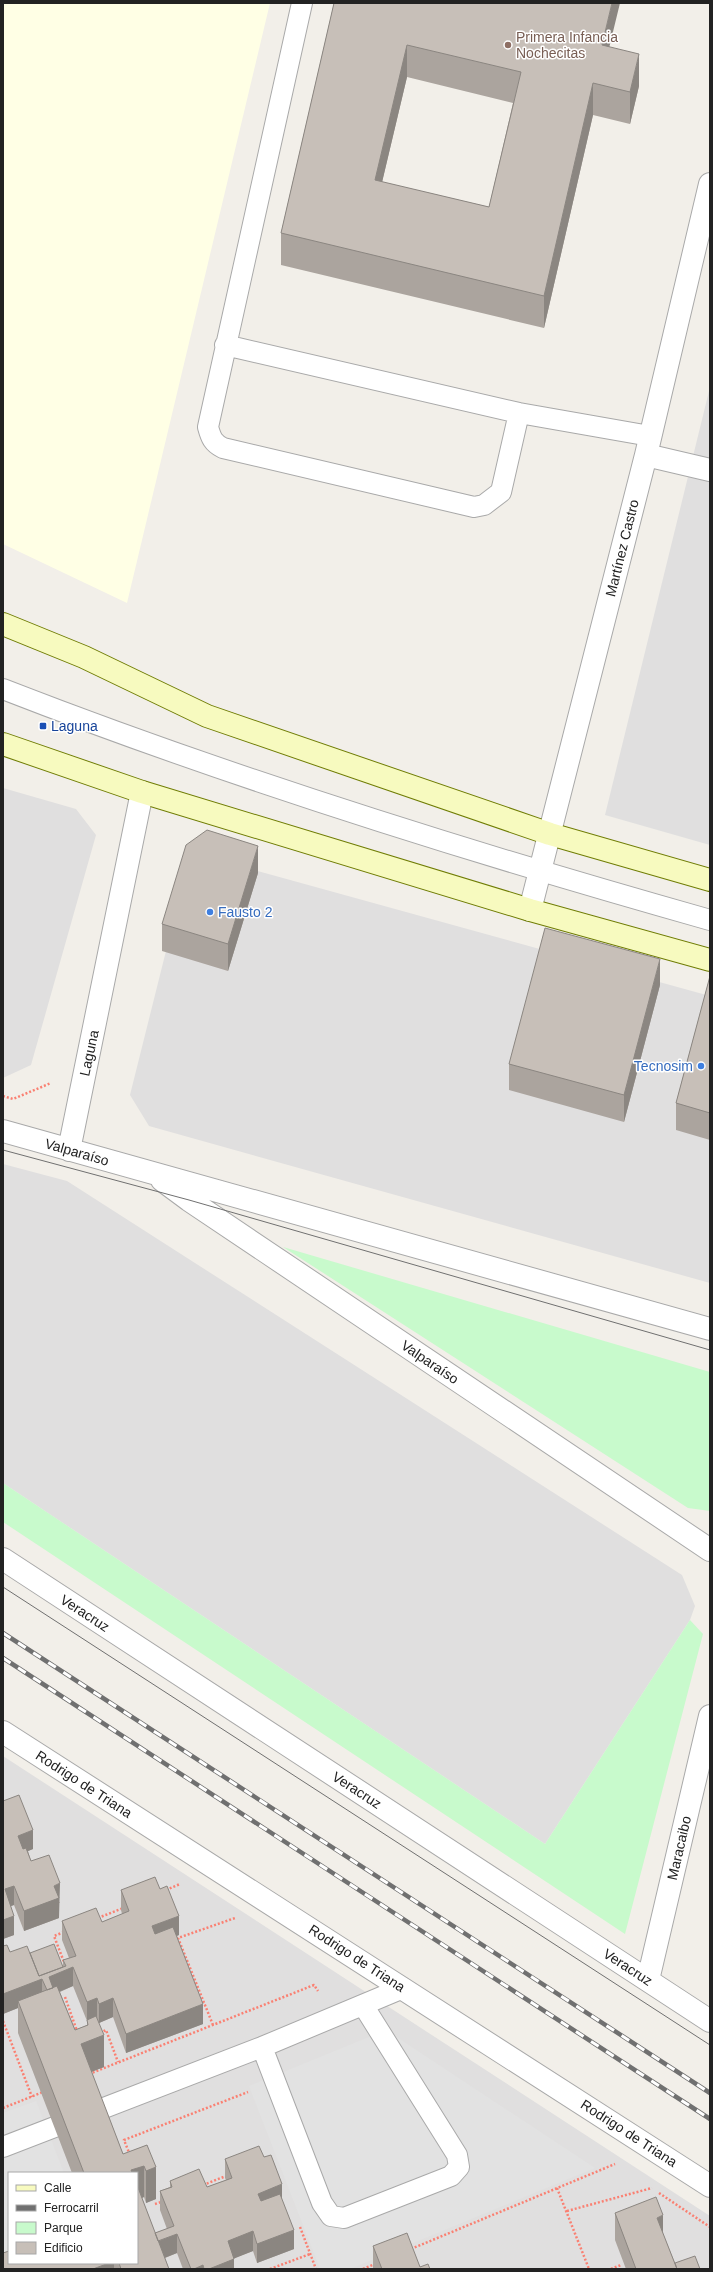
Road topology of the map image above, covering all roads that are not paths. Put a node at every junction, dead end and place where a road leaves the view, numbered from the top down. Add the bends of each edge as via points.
1 (302, 3) edge
2 (710, 184) edge
3 (225, 345) junction
4 (520, 413) junction
5 (648, 445) junction
6 (710, 470) edge
7 (3, 624) edge
8 (3, 689) edge
9 (3, 744) edge
10 (142, 792) junction
11 (550, 834) junction
12 (540, 872) junction
13 (710, 880) edge
14 (530, 910) junction
15 (710, 920) edge
16 (710, 960) edge
17 (3, 1131) edge
18 (69, 1150) junction
19 (152, 1172) junction
20 (710, 1329) edge
21 (710, 1550) edge
22 (3, 1559) edge
23 (710, 1716) edge
24 (3, 1732) edge
25 (648, 1980) junction
26 (403, 1988) junction
27 (363, 2005) junction
28 (710, 2022) edge
29 (262, 2047) junction
30 (3, 2147) edge
31 (710, 2186) edge

1 - 3 lane
2 - 5 street, Martínez Castro
3 - 4 lane
3 - 4 lane via 208,427 215,444 474,507 484,505 501,492
4 - 5 lane
5 - 6 street
5 - 11 street, Martínez Castro
7 - 11 main road via 84,657 207,716
8 - 12 lane via 377,821
9 - 10 main road
10 - 14 main road
10 - 18 street, Laguna
11 - 12 street, Martínez Castro
11 - 13 main road
12 - 14 street, Martínez Castro
12 - 15 lane
14 - 16 main road
17 - 18 street, Valparaíso
18 - 19 street, Valparaíso
19 - 20 street, Valparaíso
19 - 21 street, Valparaíso via 189,1200
22 - 25 street, Veracruz
23 - 25 street, Maracaibo
24 - 26 street, Rodrigo de Triana
25 - 28 street, Veracruz
26 - 27 lane
26 - 31 street, Rodrigo de Triana
27 - 29 lane
27 - 29 lane via 457,2155 459,2168 451,2176 344,2218 331,2216 322,2203
29 - 30 lane

